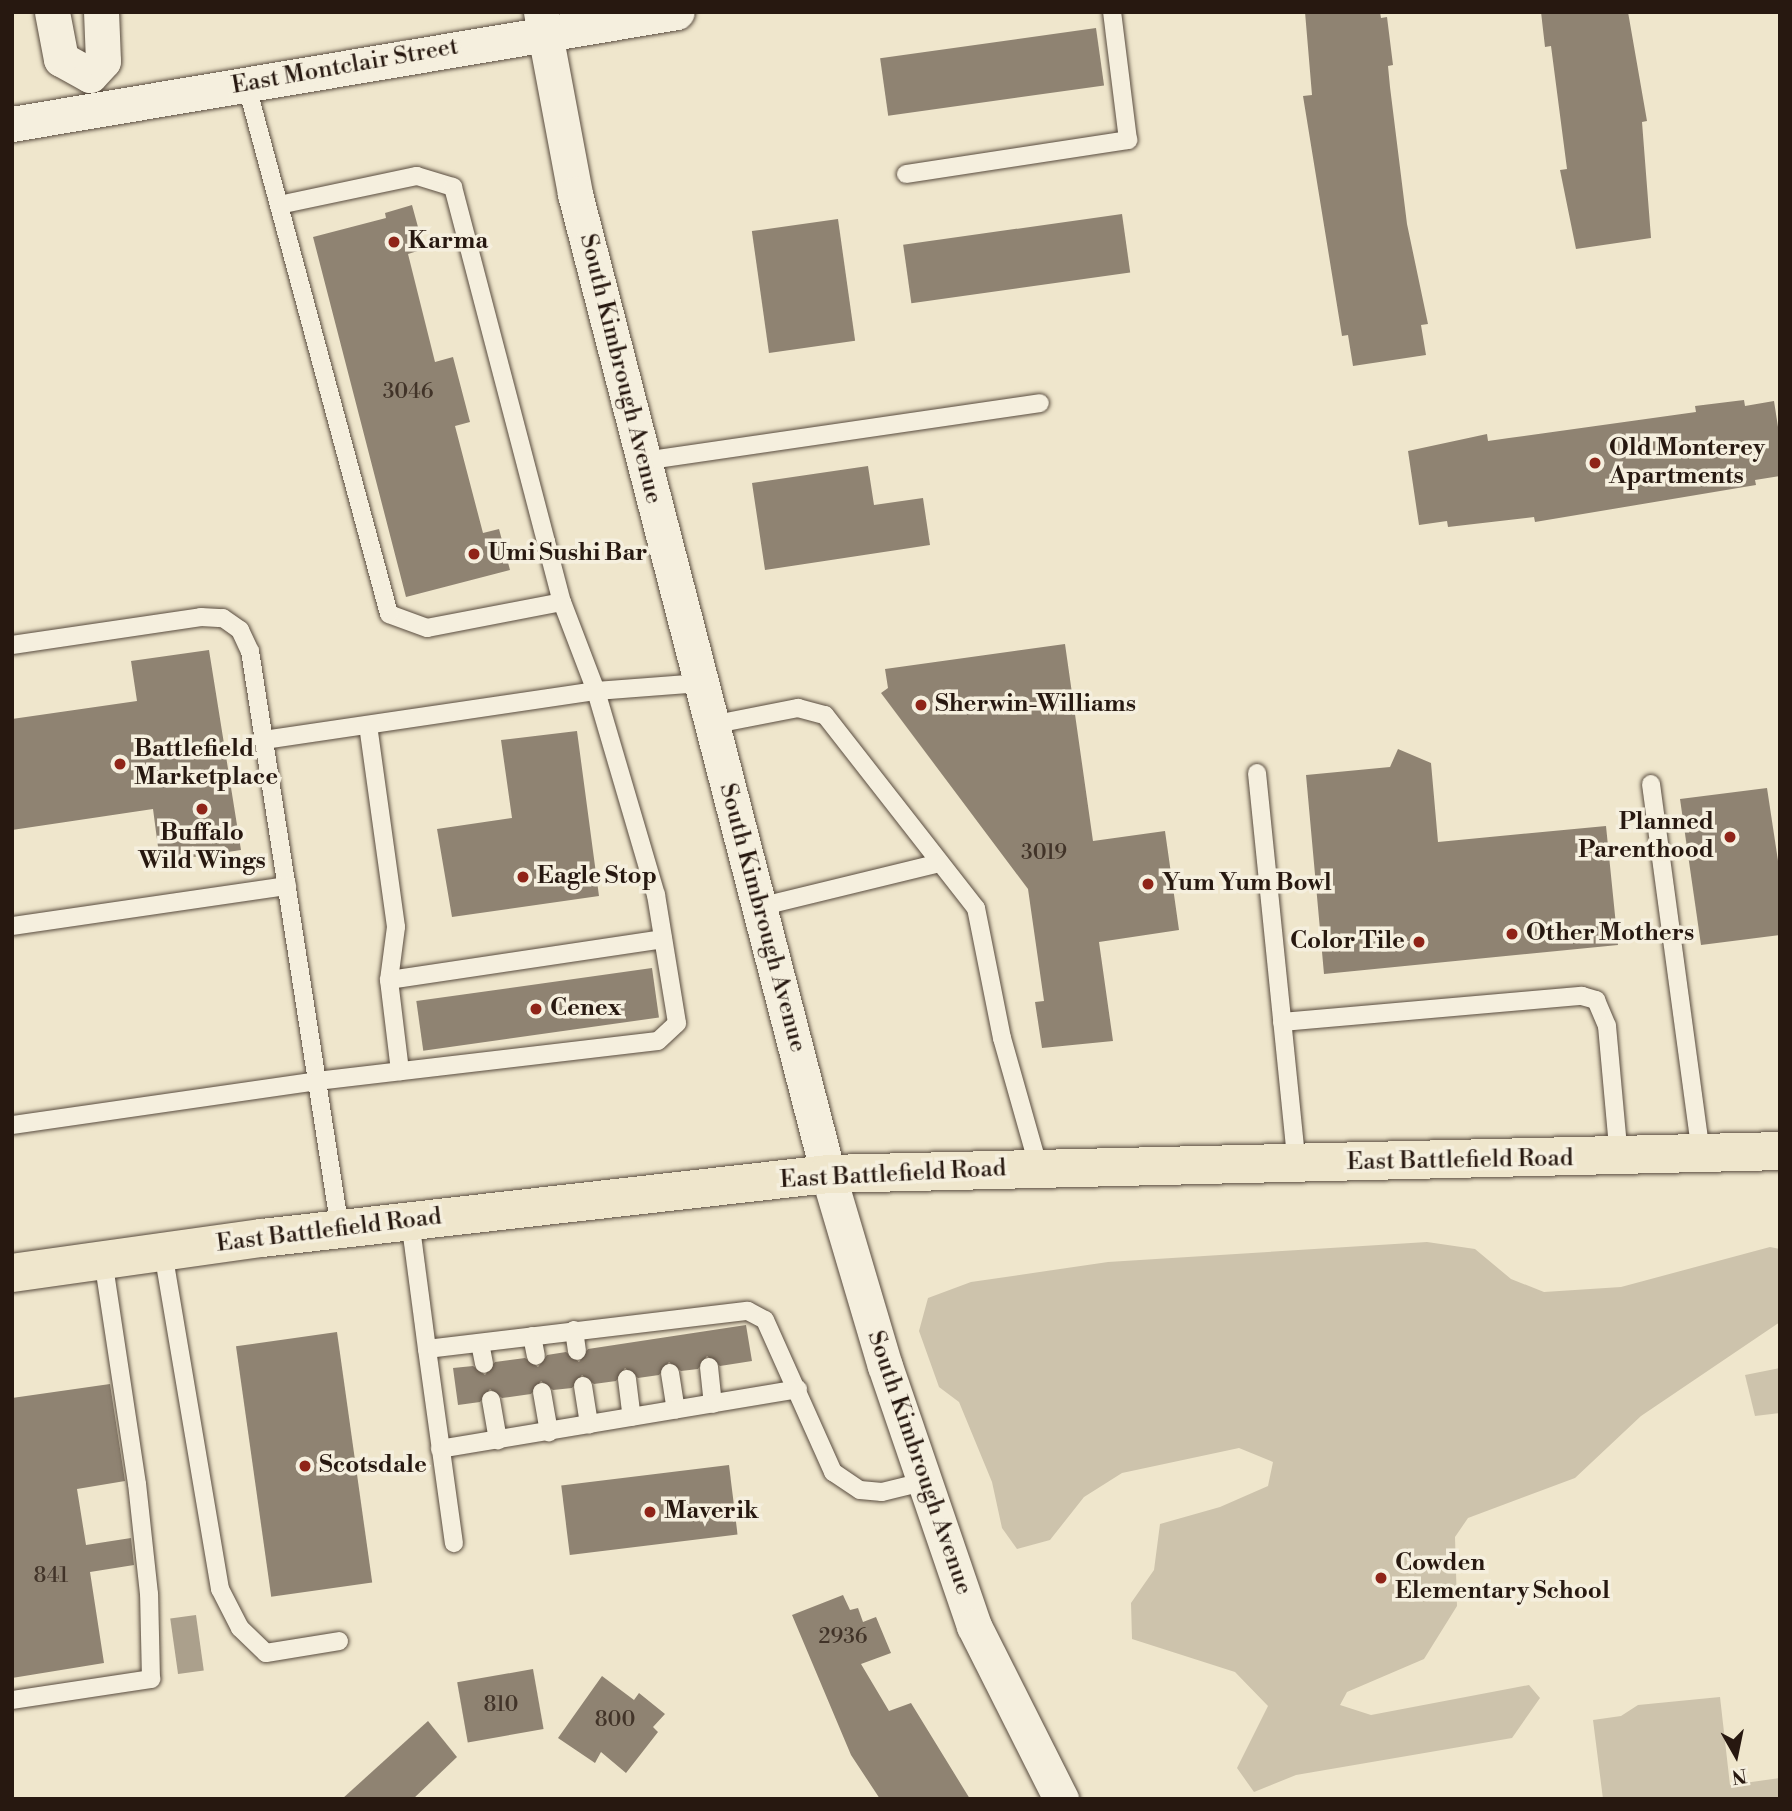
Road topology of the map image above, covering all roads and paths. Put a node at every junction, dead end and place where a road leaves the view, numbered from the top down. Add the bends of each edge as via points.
1 (52, 12) edge
2 (101, 12) edge
3 (677, 12) edge
4 (1112, 12) edge
5 (542, 22) edge
6 (90, 75) junction
7 (246, 83) junction
8 (99, 109) junction
9 (12, 124) edge
10 (906, 174) dead end
11 (279, 205) junction
12 (1040, 403) dead end
13 (643, 461) junction
14 (562, 602) junction
15 (12, 645) edge
16 (701, 682) junction
17 (596, 691) junction
18 (368, 725) junction
19 (712, 725) junction
20 (264, 740) junction
21 (1257, 773) dead end
22 (1651, 785) dead end
23 (940, 863) junction
24 (286, 886) junction
25 (758, 907) junction
26 (12, 926) edge
27 (663, 939) junction
28 (389, 980) junction
29 (1282, 1022) junction
30 (400, 1071) junction
31 (317, 1082) junction
32 (12, 1125) edge
33 (1780, 1151) edge
34 (1701, 1155) junction
35 (1619, 1157) junction
36 (1297, 1164) junction
37 (1039, 1169) junction
38 (828, 1174) junction
39 (410, 1220) junction
40 (340, 1229) junction
41 (163, 1252) junction
42 (103, 1261) junction
43 (12, 1273) edge
44 (618, 1325) junction
45 (574, 1330) junction
46 (533, 1336) junction
47 (480, 1343) junction
48 (621, 1343) dead end
49 (427, 1349) junction
50 (577, 1350) dead end
51 (536, 1356) dead end
52 (484, 1364) dead end
53 (709, 1367) dead end
54 (670, 1373) dead end
55 (627, 1379) dead end
56 (583, 1386) dead end
57 (798, 1389) junction
58 (542, 1392) dead end
59 (491, 1400) dead end
60 (713, 1404) junction
61 (676, 1410) junction
62 (632, 1417) junction
63 (589, 1425) junction
64 (548, 1432) junction
65 (498, 1440) junction
66 (440, 1449) junction
67 (923, 1482) junction
68 (454, 1543) dead end
69 (339, 1641) dead end
70 (12, 1700) edge
71 (1061, 1799) edge

1 - 6 street via 61,60
2 - 6 street via 103,61
3 - 5 street, East Montclair Street
4 - 10 lane via 1128,140
5 - 7 street, East Montclair Street
5 - 13 street, South Kimbrough Avenue via 575,194
6 - 8 street
7 - 8 street, East Montclair Street
7 - 11 lane
8 - 9 street, East Montclair Street
11 - 14 lane via 389,614 427,628
11 - 14 lane via 417,176 453,187
12 - 13 lane
13 - 16 street, South Kimbrough Avenue
14 - 17 lane
15 - 20 lane via 201,617 223,618 240,630 250,651
16 - 17 lane
16 - 19 street, South Kimbrough Avenue
17 - 18 lane
17 - 27 lane via 656,895
18 - 20 lane
18 - 28 lane via 396,927
19 - 23 lane via 798,708 825,715
19 - 25 street, South Kimbrough Avenue
20 - 24 lane
21 - 29 lane
22 - 34 lane
23 - 25 lane
23 - 37 lane via 976,908 1002,1038
24 - 26 lane
24 - 31 lane
25 - 38 street, South Kimbrough Avenue
27 - 28 lane
27 - 30 lane via 677,1023 658,1041
28 - 30 lane
29 - 35 lane via 1582,996 1596,999 1607,1026
29 - 36 lane
30 - 31 lane
31 - 32 lane
31 - 40 lane
33 - 34 main road, East Battlefield Road
34 - 35 main road, East Battlefield Road
35 - 36 main road, East Battlefield Road
36 - 37 main road, East Battlefield Road
37 - 38 main road, East Battlefield Road
38 - 39 main road, East Battlefield Road
38 - 67 street, South Kimbrough Avenue
39 - 40 main road, East Battlefield Road
39 - 49 lane
40 - 41 main road, East Battlefield Road
41 - 42 main road, East Battlefield Road
41 - 69 lane via 220,1589 240,1629 266,1653
42 - 43 main road, East Battlefield Road
42 - 70 lane via 137,1484 149,1594 151,1679
44 - 45 lane
44 - 48 lane
44 - 57 lane via 664,1329 748,1311 765,1320
45 - 46 lane
45 - 50 lane
46 - 47 lane
46 - 51 lane
47 - 49 lane
47 - 52 lane
49 - 66 lane
53 - 60 lane
54 - 61 lane
55 - 62 lane
56 - 63 lane
57 - 60 lane
57 - 67 lane via 832,1472 860,1490
58 - 64 lane
59 - 65 lane
60 - 61 lane
61 - 62 lane
62 - 63 lane
63 - 64 lane
64 - 65 lane
65 - 66 lane
66 - 68 lane
67 - 71 street, South Kimbrough Avenue via 974,1626

